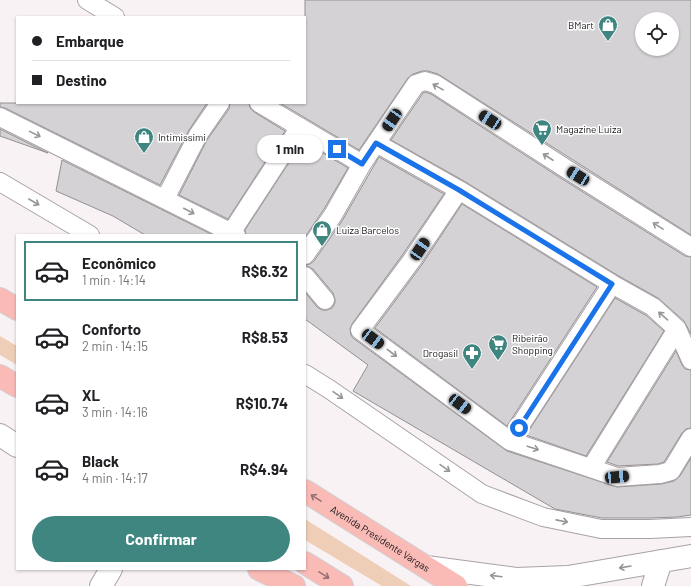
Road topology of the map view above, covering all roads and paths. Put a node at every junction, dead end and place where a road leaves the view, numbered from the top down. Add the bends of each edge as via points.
1 (87, 0) edge
2 (113, 16) edge
3 (219, 104) edge
4 (261, 104) edge
5 (0, 116) edge
6 (300, 127) junction
7 (376, 143) junction
8 (362, 164) junction
9 (0, 182) edge
10 (459, 190) junction
11 (165, 199) junction
12 (88, 234) edge
13 (233, 234) edge
14 (691, 247) edge
15 (306, 254) edge
16 (306, 277) edge
17 (612, 284) junction
18 (0, 299) edge
19 (325, 300) dead end
20 (16, 308) edge
21 (677, 329) junction
22 (691, 360) edge
23 (306, 375) edge
24 (0, 376) edge
25 (16, 385) edge
26 (0, 435) edge
27 (691, 438) edge
28 (510, 441) junction
29 (16, 445) edge
30 (691, 463) edge
31 (591, 468) junction
32 (671, 471) junction
33 (306, 492) edge
34 (691, 527) edge
35 (691, 556) edge
36 (661, 561) junction
37 (306, 564) edge
38 (426, 567) junction
39 (110, 570) edge
40 (261, 570) edge
41 (101, 586) edge
42 (294, 586) edge
43 (342, 586) edge
44 (456, 586) edge
45 (653, 586) edge

1 - 2 lane
3 - 11 lane via 198,135
4 - 6 lane
5 -> 11 lane
6 - 8 lane
6 - 13 lane
7 - 8 lane
7 - 10 lane
14 -> 7 lane via 435,84 425,81 416,84
8 - 15 lane via 333,215
9 -> 12 lane
10 - 17 lane
10 -> 28 lane via 412,260 360,330
11 -> 13 lane
16 - 19 lane
21 -> 17 lane via 652,308
17 - 28 lane
18 - 20 main road
21 - 22 lane
21 - 31 lane
23 -> 34 lane via 482,494 543,517 601,529
24 - 25 main road
26 - 29 street
27 - 32 lane
28 -> 31 lane
30 - 32 lane
31 - 32 lane via 617,477
38 -> 33 main road, Avenida Presidente Vargas
35 - 36 street
36 -> 38 street via 568,577 516,579
36 - 45 street
37 -> 43 main road
38 - 44 main road, Avenida Presidente Vargas
39 - 41 street
40 - 42 main road

